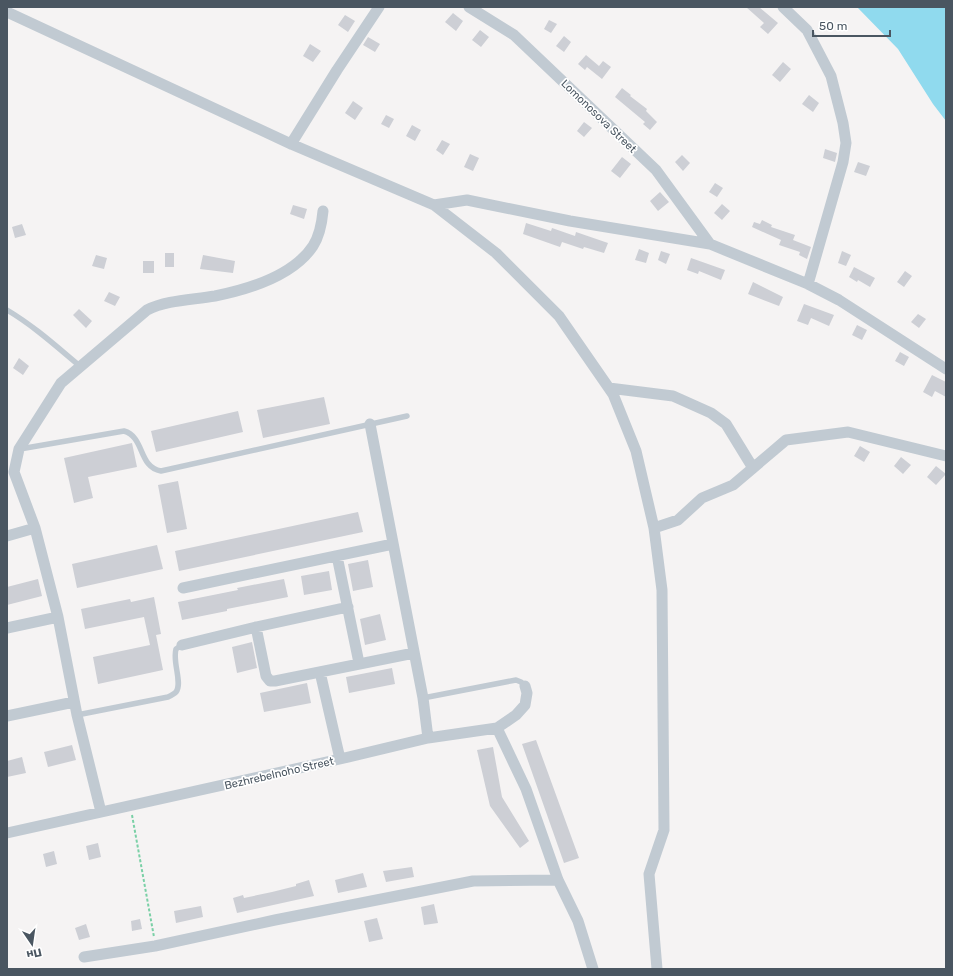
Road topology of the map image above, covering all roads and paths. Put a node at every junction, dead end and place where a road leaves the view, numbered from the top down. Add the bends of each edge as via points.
1 (379, 7) edge
2 (469, 7) edge
3 (783, 7) edge
4 (7, 12) edge
5 (291, 144) junction
6 (434, 205) junction
7 (323, 211) dead end
8 (710, 244) junction
9 (808, 284) junction
10 (7, 310) edge
11 (81, 367) junction
12 (946, 369) edge
13 (609, 388) junction
14 (407, 416) dead end
15 (370, 424) junction
16 (19, 449) junction
17 (946, 456) edge
18 (753, 468) junction
19 (10, 474) edge
20 (35, 528) junction
21 (654, 528) junction
22 (7, 536) edge
23 (393, 544) junction
24 (337, 556) junction
25 (183, 588) dead end
26 (348, 607) junction
27 (58, 617) junction
28 (256, 627) junction
29 (7, 628) edge
30 (182, 645) joint
31 (414, 653) junction
32 (359, 663) junction
33 (320, 672) junction
34 (525, 686) joint
35 (423, 698) junction
36 (74, 702) junction
37 (77, 715) junction
38 (7, 716) edge
39 (497, 728) junction
40 (428, 738) junction
41 (340, 759) junction
42 (131, 806) junction
43 (101, 812) junction
44 (7, 833) edge
45 (558, 880) junction
46 (155, 946) junction
47 (84, 957) dead end
48 (593, 969) edge
49 (657, 969) edge

1 - 5 street
2 - 8 street, Lomonosova Street via 514,35 656,170
3 - 9 street via 806,30 831,76 846,143 843,162
4 - 5 street
5 - 6 street
6 - 8 street via 467,200
6 - 13 street via 496,253 559,316
7 - 11 street via 322,224 314,245 299,263 267,282 217,295 157,305 147,310
8 - 9 street
9 - 12 street via 839,300
10 - 11 lane via 21,318
11 - 16 street via 61,383
13 - 18 street via 673,396 711,413 726,424
13 - 21 street via 636,450
14 - 15 lane
15 - 16 lane via 161,471 154,470 148,464 135,437 124,431
15 - 23 street
16 - 19 street
17 - 18 street via 848,432 786,440
18 - 21 street via 733,485 702,498 678,520
19 - 20 street
20 - 22 street
20 - 27 street
21 - 49 street via 662,590 664,830 649,874
23 - 24 street
23 - 31 street
24 - 25 street
24 - 26 street
26 - 28 street
26 - 32 street
27 - 29 street
27 - 36 street
28 - 30 street
28 - 33 street via 266,676 270,680
30 - 37 lane via 176,649 174,656 179,686 176,693 168,697
31 - 32 street
31 - 35 street
32 - 33 street
33 - 41 street
34 - 35 lane via 516,680
34 - 39 street, Bezhrebelnoho Street via 525,705 516,715
35 - 40 street
36 - 37 street
36 - 38 street
37 - 43 street
39 - 40 street, Bezhrebelnoho Street
39 - 45 street via 526,789
40 - 41 street, Bezhrebelnoho Street
41 - 42 street, Bezhrebelnoho Street
42 - 43 street, Bezhrebelnoho Street
42 - 46 path
43 - 44 street, Bezhrebelnoho Street
45 - 46 street via 473,881
45 - 48 street via 578,921
46 - 47 street

